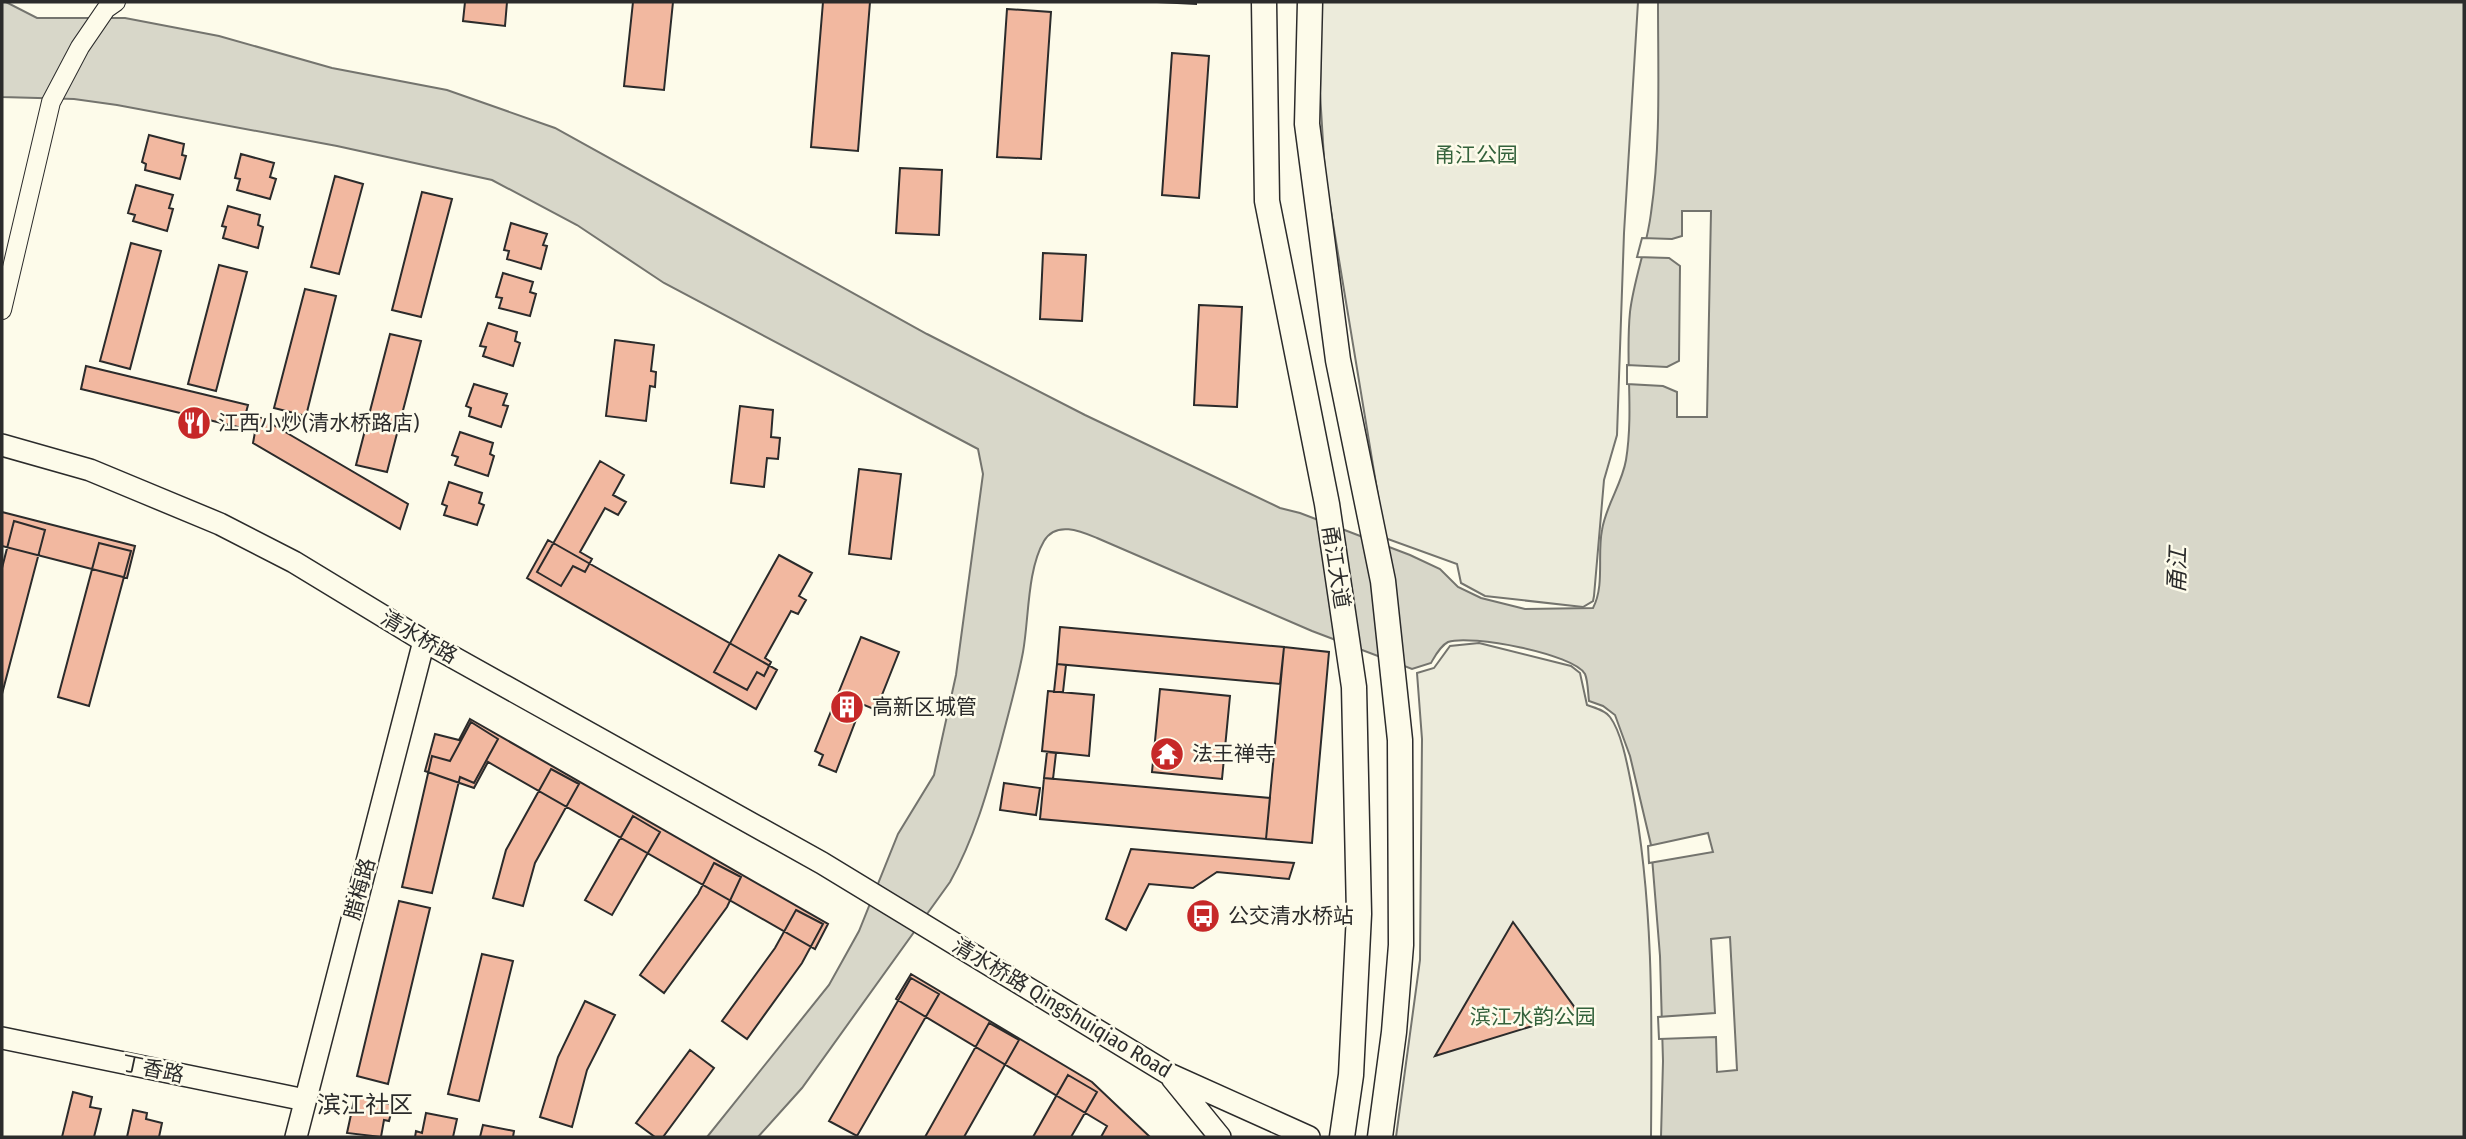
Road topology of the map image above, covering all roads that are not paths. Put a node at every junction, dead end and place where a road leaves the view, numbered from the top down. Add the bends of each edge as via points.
1 (116, 2) edge
2 (1264, 2) edge
3 (1310, 2) edge
4 (2, 310) edge
5 (2, 445) edge
6 (425, 641) junction
7 (822, 863) joint
8 (2, 1038) edge
9 (1168, 1074) junction
10 (305, 1100) junction
11 (296, 1137) edge
12 (1220, 1137) edge
13 (1309, 1137) edge
14 (1342, 1137) edge
15 (1380, 1137) edge

1 - 4 street via 80,47 51,102
2 - 14 main road, 甬江大道 via 1267,201 1326,504 1354,687 1359,914 1351,1075
3 - 15 main road, 甬江大道 via 1307,124 1338,360 1383,581 1400,740 1401,945
5 - 6 street, 清水桥路 via 90,470 220,524 294,562
6 - 7 street, 清水桥路
6 - 10 street, 腊梅路
7 - 9 street, 清水桥路 Qingshuiqiao Road
8 - 10 street, 丁香路
9 - 12 street
9 - 13 street, 清水桥路 Qingshuiqiao Road
10 - 11 street, 腊梅路

